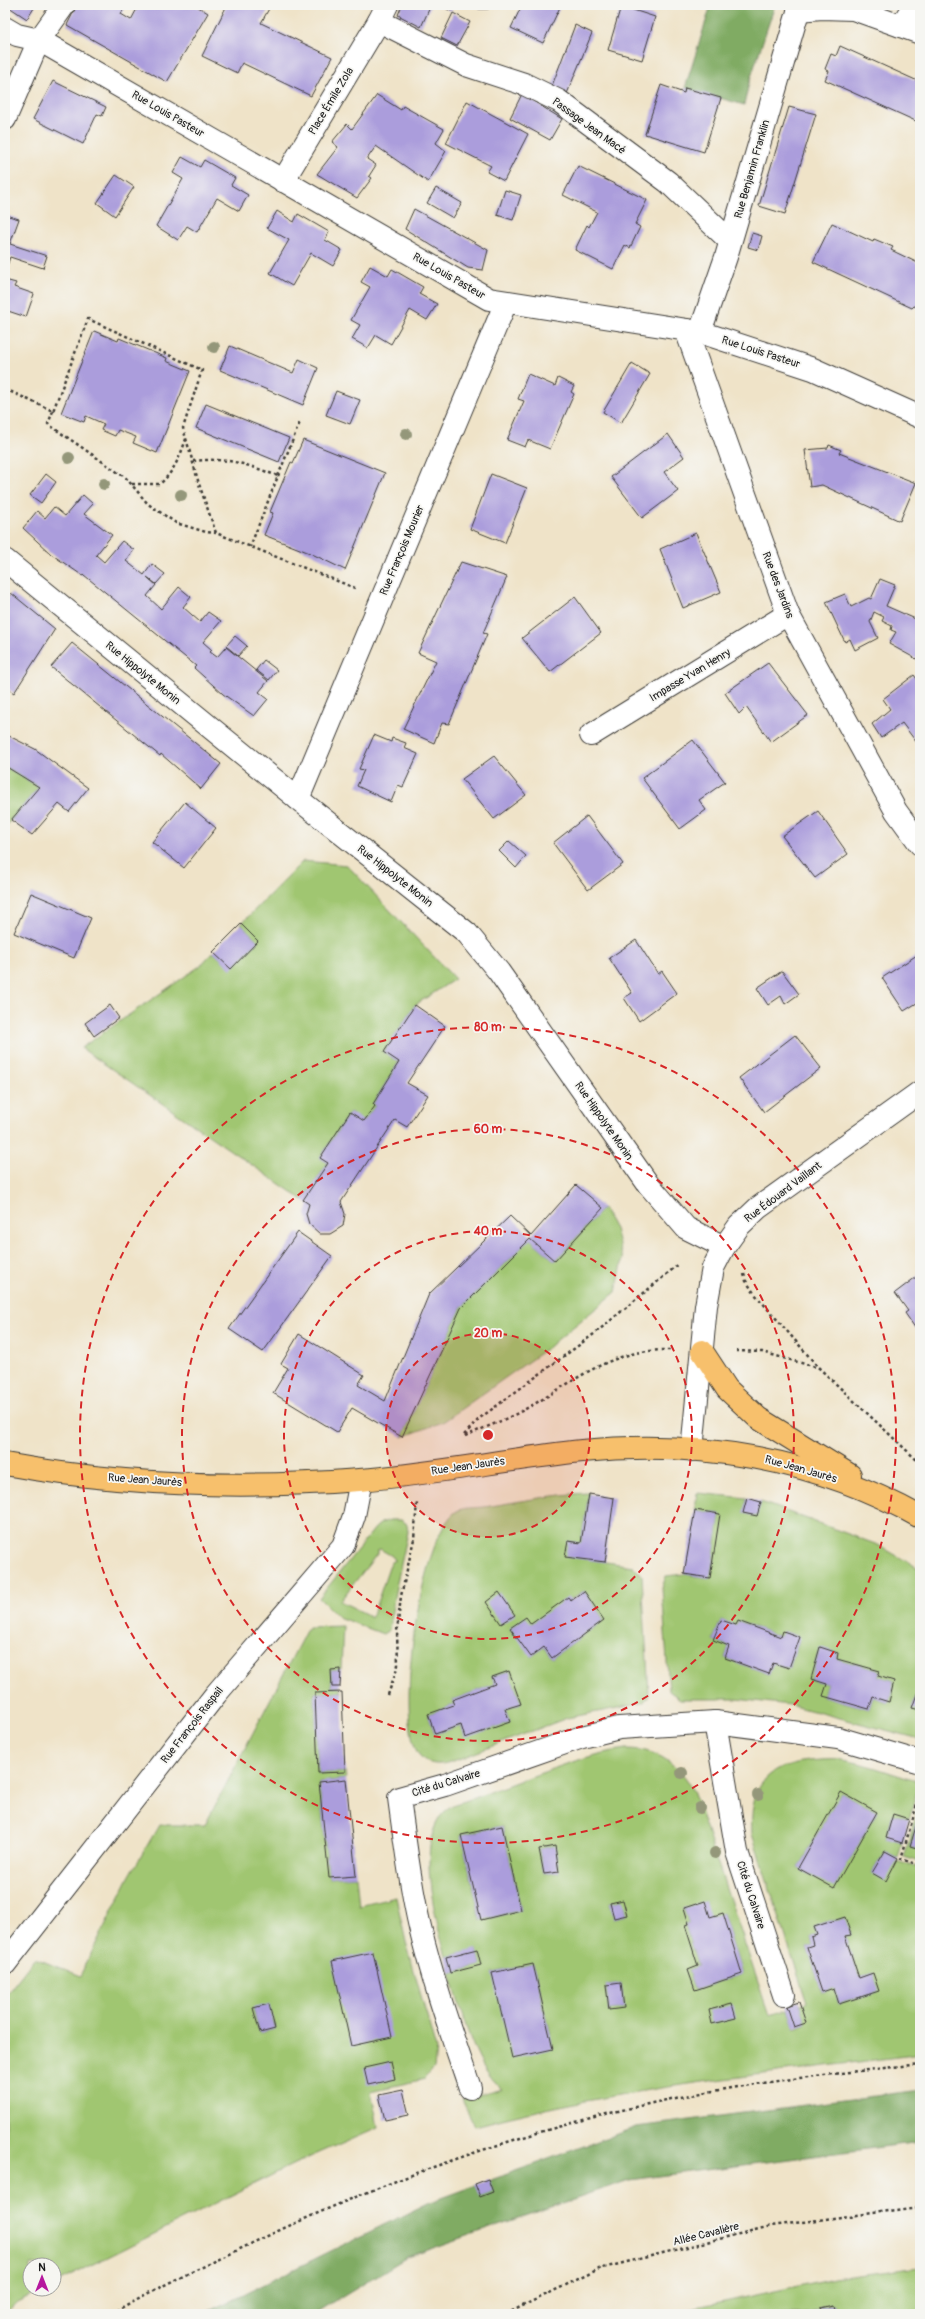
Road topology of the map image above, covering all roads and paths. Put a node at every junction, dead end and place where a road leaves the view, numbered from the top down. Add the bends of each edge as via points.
1 (64, 5) edge
2 (914, 5) edge
3 (799, 8) edge
4 (383, 13) edge
5 (5, 28) edge
6 (910, 29) edge
7 (39, 40) junction
8 (5, 119) edge
9 (283, 181) junction
10 (730, 241) junction
11 (506, 302) junction
12 (693, 331) junction
13 (5, 389) edge
14 (53, 411) junction
15 (920, 417) edge
16 (300, 422) dead end
17 (186, 438) junction
18 (193, 460) junction
19 (278, 476) junction
20 (131, 484) junction
21 (216, 533) junction
22 (250, 547) junction
23 (5, 560) edge
24 (381, 598) junction
25 (788, 614) junction
26 (591, 735) dead end
27 (298, 799) junction
28 (920, 844) edge
29 (920, 1092) edge
30 (724, 1247) junction
31 (679, 1264) dead end
32 (743, 1269) dead end
33 (675, 1350) dead end
34 (702, 1351) junction
35 (731, 1351) dead end
36 (819, 1368) junction
37 (692, 1450) junction
38 (920, 1463) edge
39 (5, 1464) edge
40 (361, 1480) junction
41 (418, 1498) dead end
42 (895, 1503) junction
43 (920, 1517) edge
44 (388, 1695) dead end
45 (715, 1722) junction
46 (920, 1762) edge
47 (920, 1794) edge
48 (920, 1865) edge
49 (5, 1964) edge
50 (784, 1995) dead end
51 (920, 2064) edge
52 (470, 2088) dead end
53 (920, 2207) edge
54 (111, 2314) edge
55 (506, 2314) edge

1 - 7 street
2 - 6 street
3 - 6 street via 853,9
3 - 10 street, Rue Benjamin Franklin
4 - 9 street, Place Émile Zola
4 - 10 street, Passage Jean Macé via 466,66 524,84 559,101 668,182
5 - 7 street, Rue Louis Pasteur via 17,35
7 - 8 street
7 - 9 street, Rue Louis Pasteur
9 - 11 street, Rue Louis Pasteur via 489,299
10 - 12 street, Rue Benjamin Franklin
11 - 12 street, Rue Louis Pasteur
11 - 24 street, Rue François Mourier
12 - 15 street, Rue Louis Pasteur via 813,369
12 - 25 street, Rue des Jardins
13 - 14 path
14 - 17 path via 88,319 202,370 183,428
14 - 20 path via 48,424
16 - 19 path
17 - 18 path
17 - 20 path via 171,474 160,484
18 - 19 path via 215,458 238,461
18 - 21 path
19 - 22 path
20 - 21 path via 148,504 176,523
21 - 22 path
22 - 24 path
23 - 27 street, Rue Hippolyte Monin
24 - 27 street, Rue François Mourier
25 - 26 street, Impasse Yvan Henry
25 - 28 street, Rue des Jardins via 896,811
27 - 30 street, Rue Hippolyte Monin via 467,933 500,972 648,1184 686,1228
29 - 30 street, Rue Édouard Vaillant via 758,1208 739,1226
30 - 34 street, Rue Édouard Vaillant via 713,1268
31 - 33 path via 594,1334 480,1418 462,1437 514,1415 598,1365 637,1353 659,1349
32 - 36 path via 746,1281 754,1293
34 - 37 street, Rue Édouard Vaillant
34 - 42 main road via 727,1389 758,1418
35 - 36 path via 762,1352
36 - 38 path
37 - 40 main road, Rue Jean Jaurès via 584,1451
37 - 42 main road, Rue Jean Jaurès via 767,1458 834,1477
39 - 40 main road, Rue Jean Jaurès via 127,1479 185,1482 303,1483
40 - 49 street, Rue François Raspail via 354,1516 343,1546 216,1694
41 - 44 path via 414,1539 400,1596 398,1665
42 - 43 main road, Rue Jean Jaurès
45 - 46 street, Cité du Calvaire via 838,1738
45 - 50 street, Cité du Calvaire via 737,1852
45 - 52 street, Cité du Calvaire via 619,1728 582,1737 445,1785 399,1798 420,1928
47 - 48 path via 901,1859
51 - 54 path via 739,2087 658,2102 585,2120 484,2150 385,2184 292,2224
53 - 55 path, Allée Cavalière via 771,2226 599,2269

